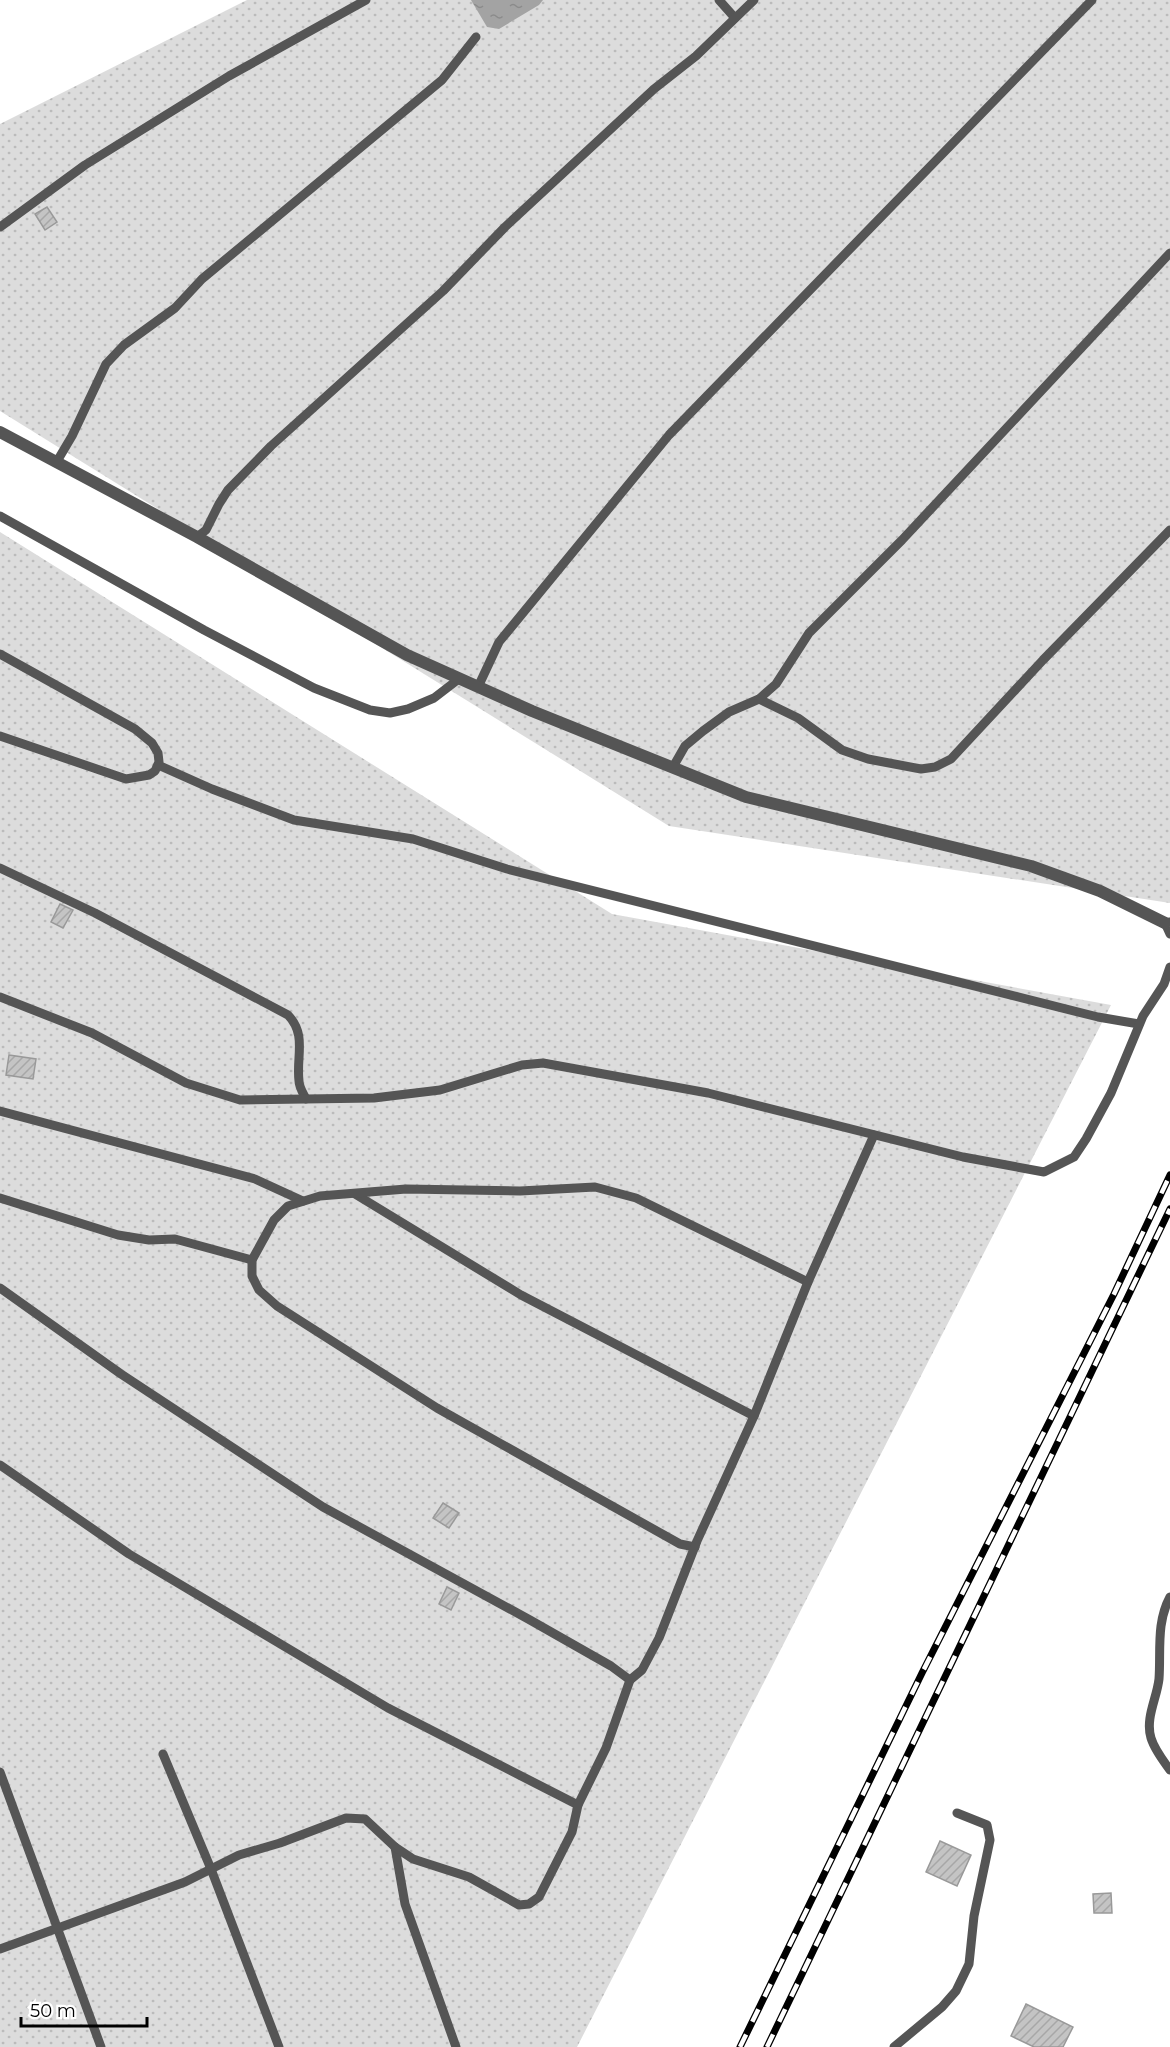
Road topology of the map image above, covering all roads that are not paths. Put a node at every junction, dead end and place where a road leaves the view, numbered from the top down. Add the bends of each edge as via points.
1 (366, 0) edge
2 (718, 0) edge
3 (754, 0) edge
4 (1092, 0) edge
5 (735, 18) junction
6 (476, 37) dead end
7 (0, 227) edge
8 (1170, 253) edge
9 (0, 432) edge
10 (56, 463) junction
11 (0, 516) edge
12 (1170, 530) edge
13 (197, 537) junction
14 (0, 654) edge
15 (460, 678) junction
16 (478, 687) junction
17 (759, 699) junction
18 (0, 736) edge
19 (158, 765) junction
20 (673, 767) junction
21 (0, 868) edge
22 (1168, 926) edge
23 (1170, 967) edge
24 (0, 998) edge
25 (1139, 1024) junction
26 (306, 1099) junction
27 (0, 1111) edge
28 (874, 1135) junction
29 (355, 1193) junction
30 (0, 1198) edge
31 (303, 1202) junction
32 (252, 1260) junction
33 (808, 1282) junction
34 (0, 1288) edge
35 (754, 1416) junction
36 (0, 1465) edge
37 (695, 1547) junction
38 (1170, 1597) edge
39 (630, 1680) junction
40 (163, 1755) dead end
41 (1170, 1770) edge
42 (0, 1772) edge
43 (578, 1805) junction
44 (957, 1813) dead end
45 (395, 1847) junction
46 (211, 1869) junction
47 (57, 1928) junction
48 (0, 1949) edge
49 (101, 2047) edge
50 (279, 2047) edge
51 (456, 2047) edge
52 (894, 2047) edge

1 - 7 lane via 229,76 85,165
2 - 5 lane
3 - 5 lane
4 - 16 lane via 669,435 499,642
5 - 13 lane via 271,446 228,490 206,530
6 - 10 lane via 442,80 202,279 175,308 116,353 106,364
8 - 17 lane via 902,540 809,633 776,684
9 - 10 street
10 - 13 street
11 - 15 lane via 304,683 370,710 390,713 408,709 434,698
12 - 17 lane via 951,759 935,767 921,769 842,750 798,718
13 - 15 street via 407,655
14 - 19 lane via 135,729 152,743 158,753
15 - 16 street
16 - 20 street
17 - 20 lane via 729,712 703,731 685,746
18 - 19 lane via 126,779 149,775
19 - 25 lane via 294,820 413,839 507,869
20 - 22 street via 746,797 1031,866 1100,891
21 - 26 lane via 95,913 288,1016 297,1024 298,1083
23 - 25 lane
24 - 26 lane via 92,1034 186,1083 240,1100
25 - 28 lane via 1112,1093 1086,1139 1074,1157 1058,1167 1044,1172 1014,1168
26 - 28 lane via 374,1098 440,1090 522,1065 543,1063 708,1093
27 - 31 lane via 255,1179
28 - 33 lane
29 - 31 lane via 320,1196
29 - 33 lane via 595,1187 636,1198
29 - 35 lane via 520,1295
30 - 32 lane via 118,1235 175,1239
31 - 32 lane via 288,1206 274,1220
32 - 37 lane via 252,1276 259,1290 277,1306 437,1408 680,1544
33 - 35 lane
34 - 39 lane via 121,1374 323,1507 530,1620
35 - 37 lane
36 - 43 lane via 129,1554 388,1708
37 - 39 lane via 659,1638 642,1670
38 - 41 lane via 1161,1623 1159,1678 1150,1717 1151,1738
39 - 43 lane via 606,1748
40 - 46 lane
42 - 47 lane
43 - 45 lane via 572,1832 539,1897 529,1904 519,1905 469,1877 413,1859
44 - 52 lane via 987,1825 990,1840 974,1916 969,1964 949,1999
45 - 46 lane via 365,1819 346,1818
45 - 51 lane via 405,1904
46 - 47 lane
46 - 50 lane
47 - 48 lane
47 - 49 lane

